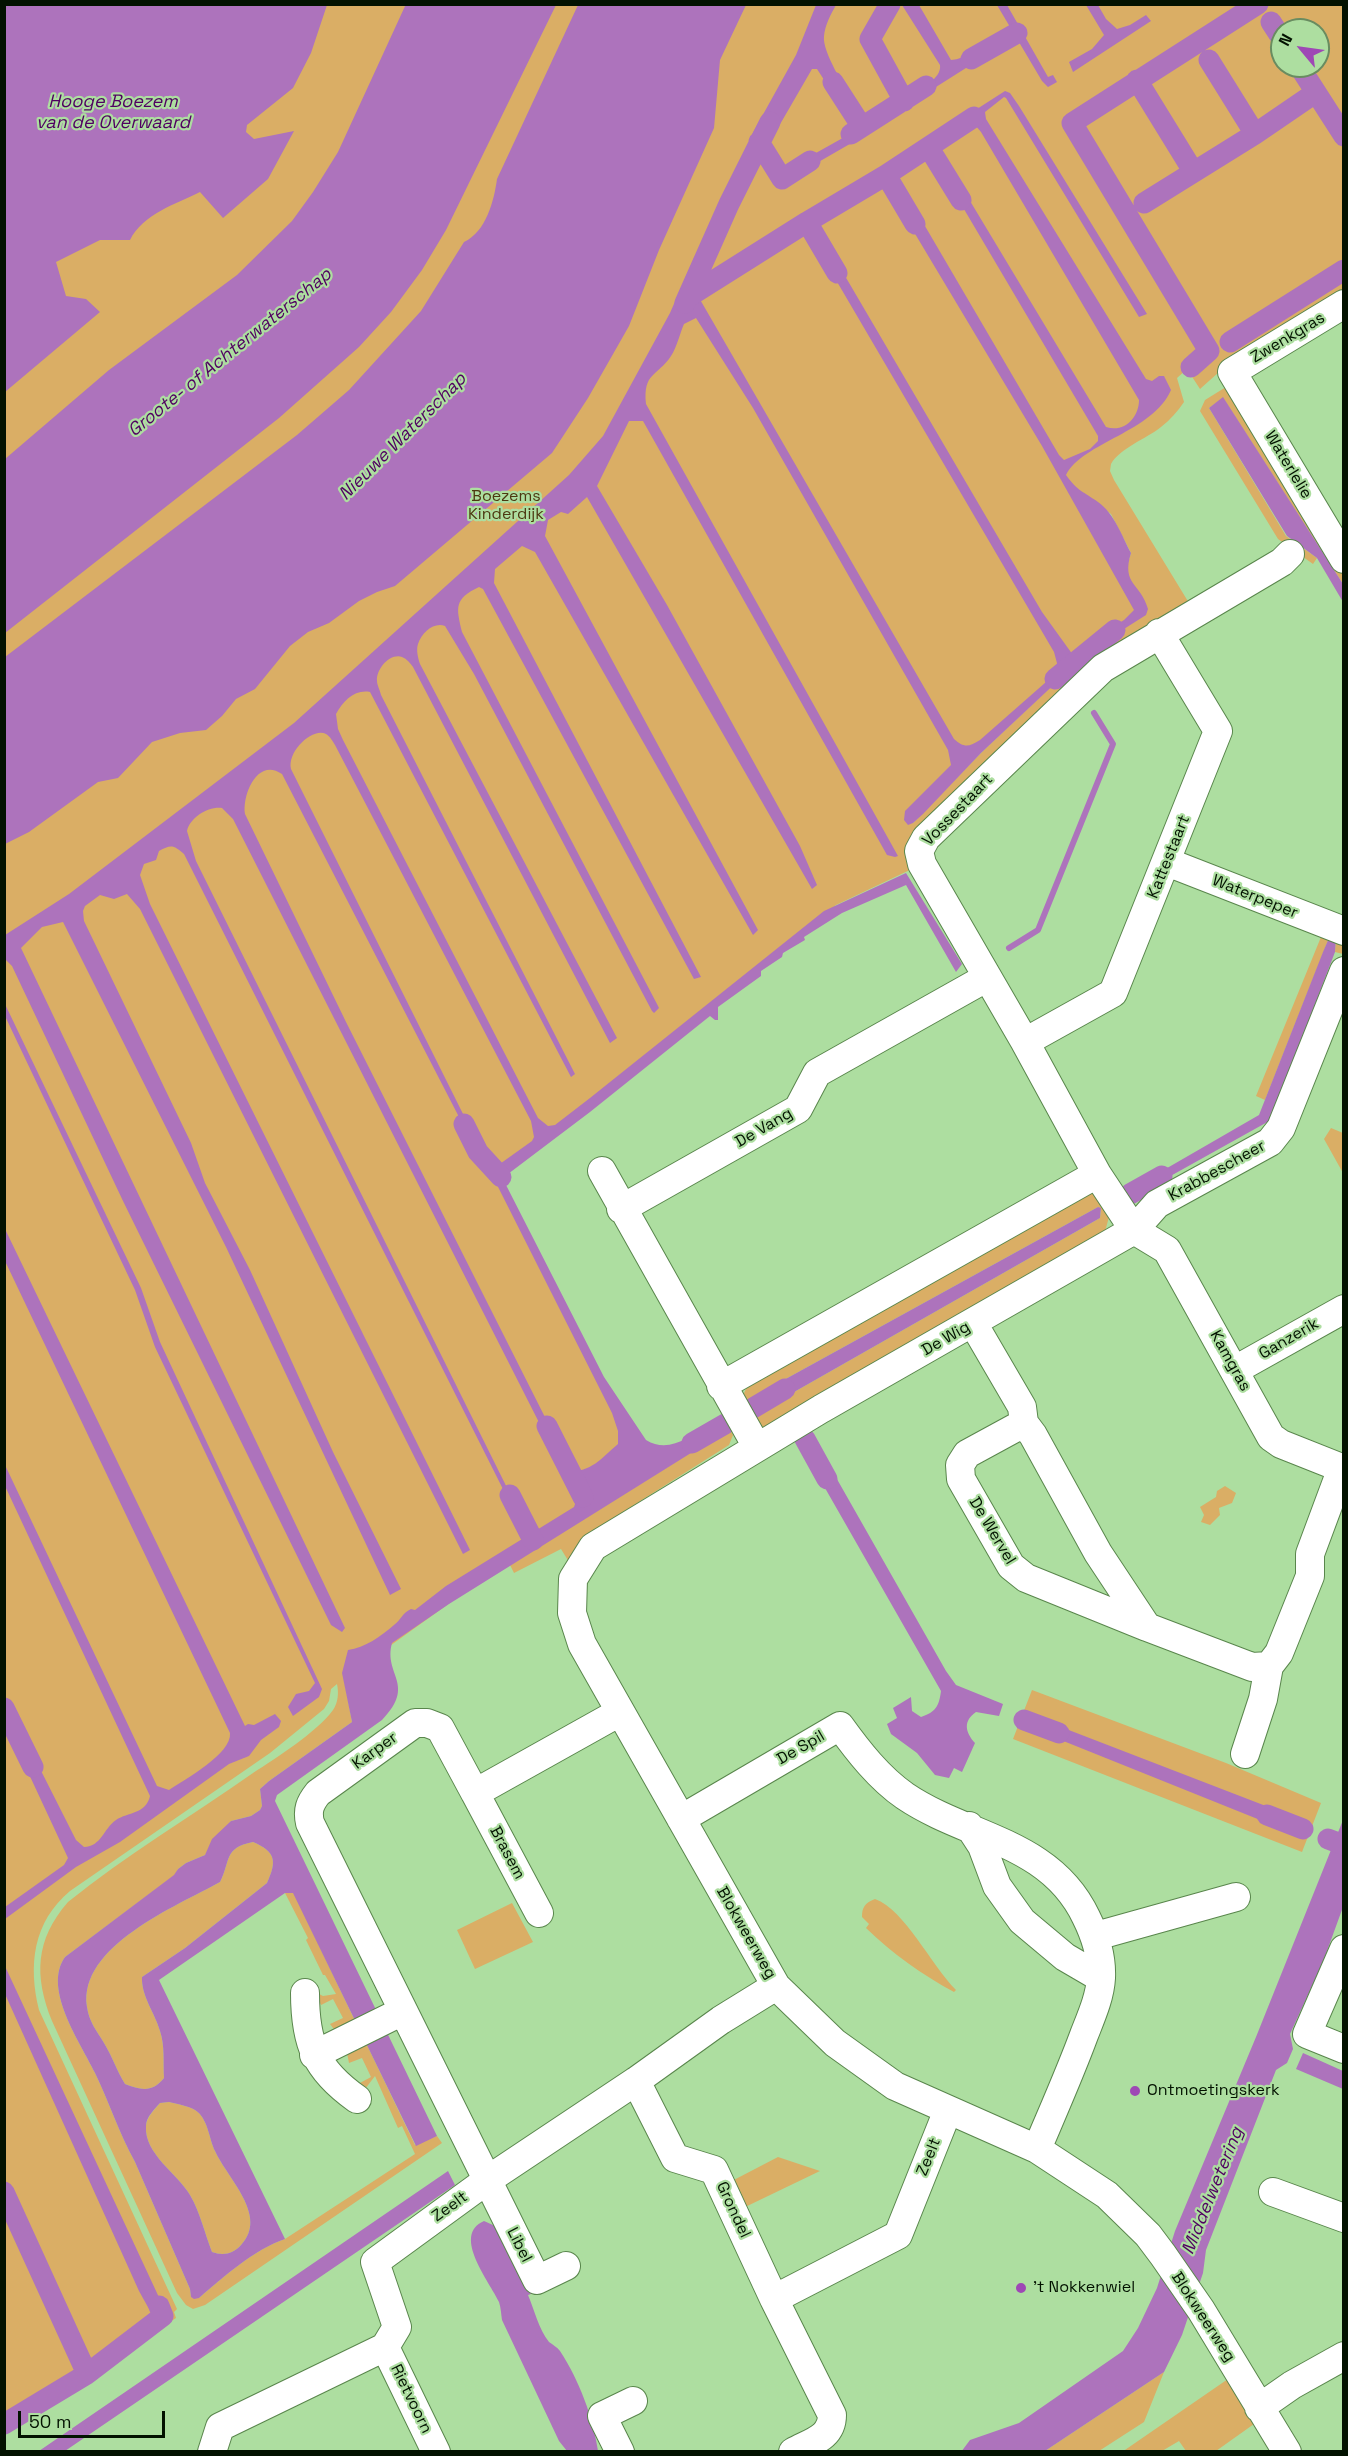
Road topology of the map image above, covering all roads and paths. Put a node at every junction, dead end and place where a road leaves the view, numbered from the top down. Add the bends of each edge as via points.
1 (1344, 304) edge
2 (1232, 372) joint
3 (1290, 554) dead end
4 (1344, 559) edge
5 (1159, 633) junction
6 (1167, 862) junction
7 (1344, 931) edge
8 (1344, 971) edge
9 (986, 978) junction
10 (1025, 1042) junction
11 (602, 1171) dead end
12 (1096, 1173) junction
13 (621, 1209) junction
14 (1134, 1230) junction
15 (1344, 1309) edge
16 (973, 1323) junction
17 (1235, 1370) junction
18 (721, 1386) junction
19 (1024, 1424) junction
20 (757, 1447) junction
21 (1343, 1469) edge
22 (1147, 1627) junction
23 (1269, 1666) junction
24 (620, 1712) junction
25 (1245, 1754) dead end
26 (475, 1793) junction
27 (681, 1819) junction
28 (969, 1826) junction
29 (1236, 1897) dead end
30 (539, 1913) dead end
31 (1096, 1936) junction
32 (1343, 1951) edge
33 (1101, 1978) junction
34 (776, 1986) junction
35 (305, 1994) dead end
36 (395, 2015) junction
37 (1344, 2049) edge
38 (314, 2055) junction
39 (636, 2081) junction
40 (357, 2100) dead end
41 (948, 2110) junction
42 (1038, 2149) junction
43 (486, 2181) junction
44 (1273, 2192) dead end
45 (1344, 2218) edge
46 (566, 2266) dead end
47 (774, 2299) junction
48 (385, 2347) junction
49 (1344, 2356) edge
50 (633, 2401) dead end
51 (1259, 2408) junction
52 (212, 2451) edge
53 (436, 2451) edge
54 (620, 2451) edge
55 (793, 2451) edge
56 (1287, 2451) edge

1 - 2 street, Zwenkgras
2 - 4 street, Waterlelie
3 - 5 street, Vossestaart
5 - 6 street, Kattestaart via 1218,731
5 - 9 street, Vossestaart via 1103,668 926,838 919,851 922,864
6 - 7 street, Waterpeper
6 - 10 street, Kattestaart via 1113,993
8 - 14 street, Krabbescheer via 1281,1128 1270,1142 1157,1204
9 - 10 street, Vossestaart
9 - 13 street, De Vang via 817,1073 798,1109
10 - 12 street, Vossestaart
11 - 13 street
12 - 14 street, Vossestaart
12 - 18 street
13 - 18 street
14 - 16 street, De Wig
14 - 17 street, Kamgras via 1167,1250
15 - 17 street, Ganzerik
16 - 19 street via 1023,1407
16 - 20 street, De Wig
17 - 21 street, Kamgras via 1271,1437
18 - 20 street
19 - 22 street via 1098,1553
19 - 22 street, De Wervel via 967,1454 960,1465 961,1479 1011,1566 1026,1578
20 - 24 street, Blokweerweg via 593,1547 573,1579 572,1613 582,1644
21 - 23 street via 1310,1554 1310,1576 1279,1653
22 - 23 street, De Wervel via 1252,1667
23 - 25 street
24 - 26 street
24 - 27 street, Blokweerweg
26 - 30 street, Brasem
26 - 36 street, Karper via 440,1728 415,1723 311,1802 310,1823
27 - 28 street, De Spil via 840,1726 876,1771 904,1795
27 - 34 street, Blokweerweg
28 - 31 street, De Spil via 1041,1863 1064,1882 1080,1903
28 - 33 street via 982,1846 997,1886 1022,1921 1065,1957
29 - 31 street
31 - 33 street, De Spil
32 - 37 street via 1307,2034
33 - 42 street, De Spil via 1088,2025
34 - 39 street, Zeelt
34 - 41 street, Blokweerweg via 835,2043 895,2086
35 - 38 street
36 - 38 street
36 - 43 street, Karper
38 - 40 street via 326,2074
39 - 43 street, Zeelt
39 - 47 street, Grondel via 675,2158 714,2170
41 - 42 street, Blokweerweg
41 - 47 street, Zeelt via 898,2235
42 - 51 street, Blokweerweg via 1107,2195 1148,2235 1201,2310
43 - 46 street, Libel via 537,2280
43 - 48 street, Zeelt via 375,2262 397,2327
44 - 45 street
47 - 55 street via 831,2415 832,2425 826,2435
48 - 52 street via 220,2427
48 - 53 street, Rietvoorn
49 - 51 street
50 - 54 street via 602,2416
51 - 56 street, Blokweerweg

